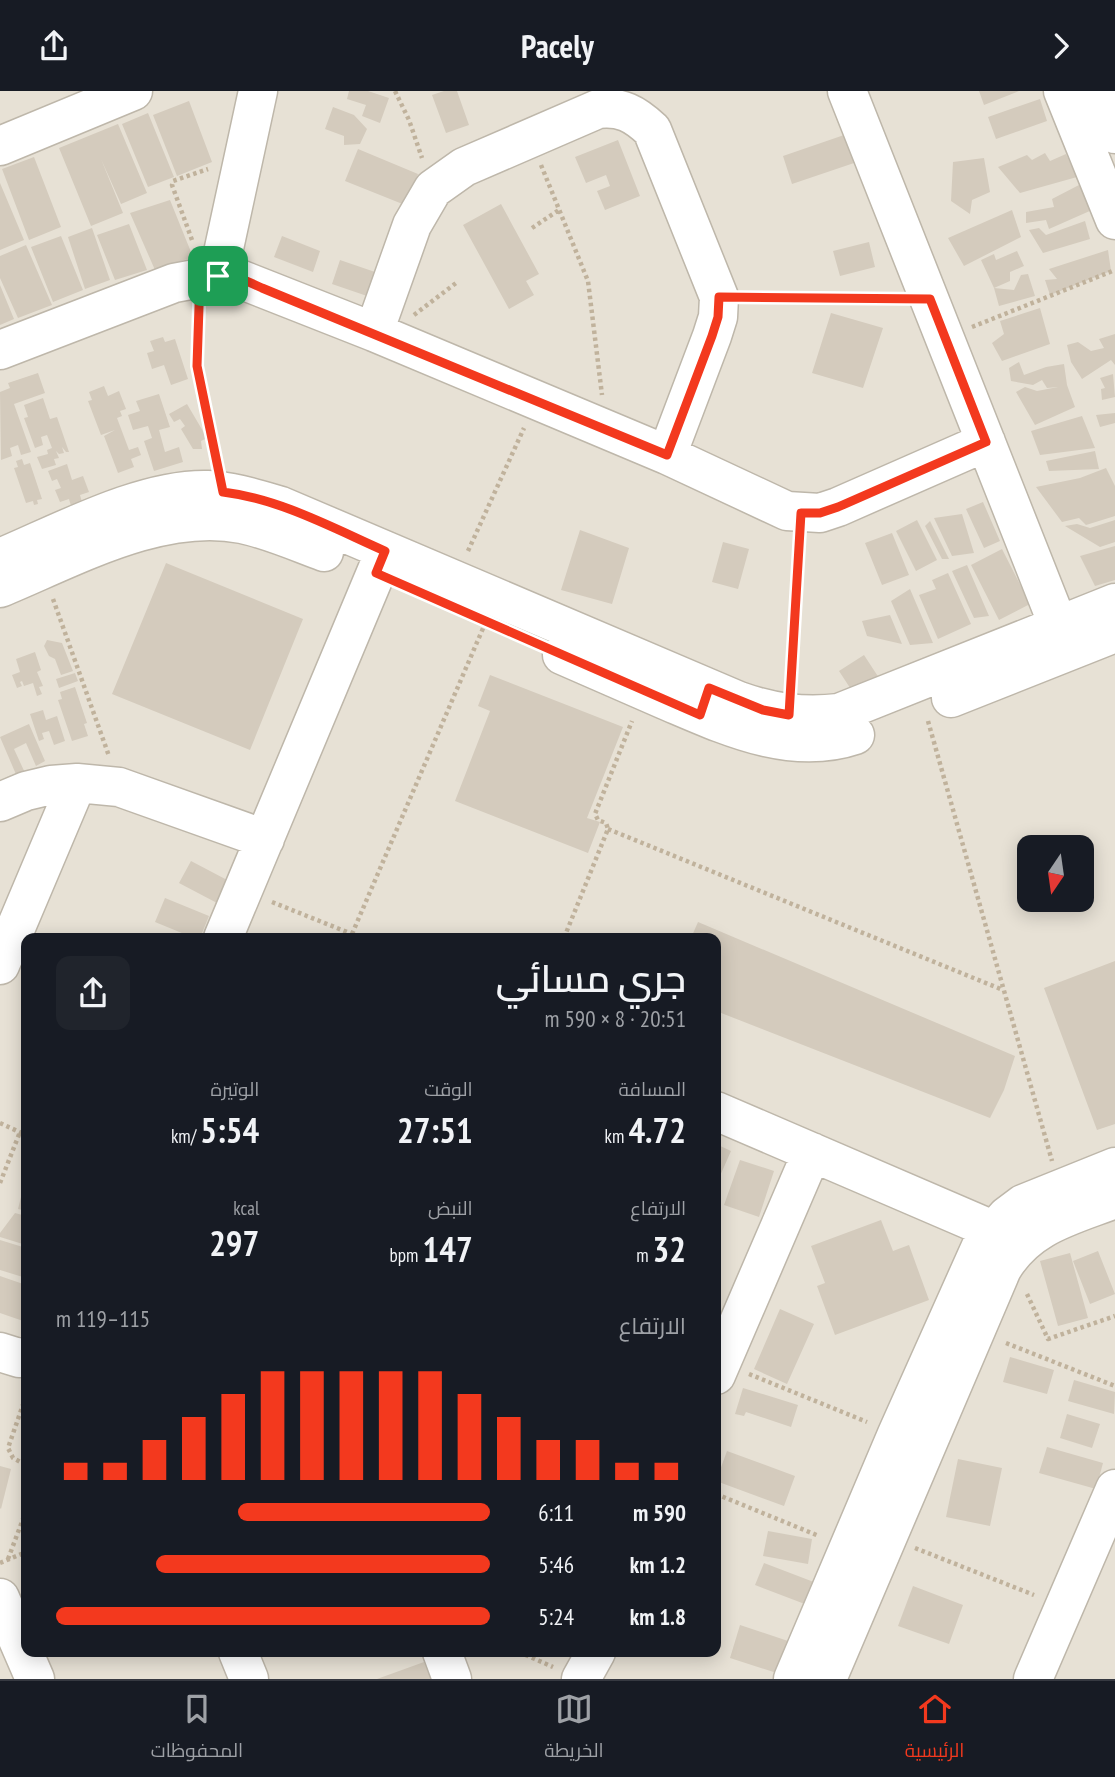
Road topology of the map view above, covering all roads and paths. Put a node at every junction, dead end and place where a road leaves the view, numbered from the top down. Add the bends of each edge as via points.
1 (133, 91) edge
2 (258, 91) edge
3 (395, 91) edge
4 (847, 91) edge
5 (1063, 91) edge
6 (1098, 91) edge
7 (1115, 134) edge
8 (530, 139) junction
9 (0, 146) edge
10 (243, 156) junction
11 (433, 189) junction
12 (559, 210) junction
13 (1114, 217) edge
14 (532, 228) dead end
15 (1115, 270) edge
16 (208, 277) junction
17 (456, 283) dead end
18 (719, 297) junction
19 (930, 299) junction
20 (379, 335) junction
21 (945, 337) junction
22 (0, 350) edge
23 (537, 401) junction
24 (606, 430) junction
25 (986, 442) junction
26 (667, 455) junction
27 (223, 492) junction
28 (801, 513) junction
29 (0, 558) edge
30 (381, 562) junction
31 (43, 570) junction
32 (454, 580) junction
33 (0, 588) edge
34 (1115, 603) edge
35 (486, 621) junction
36 (1115, 633) edge
37 (1064, 639) junction
38 (644, 691) junction
39 (705, 702) junction
40 (924, 709) junction
41 (789, 715) junction
42 (77, 783) junction
43 (119, 787) junction
44 (0, 802) edge
45 (608, 829) junction
46 (265, 839) junction
47 (243, 890) junction
48 (225, 933) edge
49 (350, 933) edge
50 (352, 933) edge
51 (566, 933) edge
52 (0, 965) edge
53 (1004, 990) junction
54 (721, 1113) edge
55 (0, 1123) edge
56 (20, 1132) joint
57 (812, 1152) junction
58 (1115, 1167) edge
59 (0, 1183) edge
60 (1060, 1188) junction
61 (1115, 1199) edge
62 (1008, 1243) junction
63 (1115, 1316) edge
64 (726, 1322) edge
65 (975, 1332) junction
66 (721, 1351) edge
67 (0, 1352) edge
68 (21, 1358) edge
69 (721, 1370) edge
70 (1115, 1386) edge
71 (21, 1410) edge
72 (897, 1434) junction
73 (21, 1462) edge
74 (1115, 1489) edge
75 (721, 1496) edge
76 (21, 1524) edge
77 (888, 1537) junction
78 (849, 1549) junction
79 (21, 1554) edge
80 (8, 1559) junction
81 (0, 1563) edge
82 (0, 1598) edge
83 (1064, 1608) junction
84 (21, 1648) edge
85 (25, 1657) edge
86 (240, 1657) edge
87 (444, 1657) edge
88 (593, 1657) edge
89 (34, 1679) edge
90 (249, 1679) edge
91 (452, 1679) edge
92 (581, 1679) edge
93 (793, 1679) edge
94 (827, 1679) edge
95 (1033, 1679) edge

1 - 9 street
2 - 10 street
3 - 11 path
4 - 19 street
5 - 13 street
6 - 7 street
8 - 11 street via 464,167
8 - 12 path
8 - 18 street via 598,110 614,107 636,115 652,130
10 - 16 street
10 - 16 path via 173,181
11 - 20 street via 412,225
12 - 14 path
12 - 24 path via 592,297
15 - 21 path
16 - 20 street via 242,279
16 - 22 street via 174,283
16 - 27 path via 197,366
17 - 20 path
18 - 19 path
18 - 26 street via 712,336
19 - 21 street
20 - 23 street
21 - 25 street
23 - 24 street
23 - 32 path
24 - 26 street
25 - 28 street via 838,507
25 - 37 street
26 - 28 street via 773,505
27 - 29 street via 169,493 132,502
27 - 30 street via 281,506
28 - 41 path
30 - 31 street via 240,524 205,520 137,532
30 - 32 street
30 - 35 street
30 - 46 street
31 - 33 street
31 - 43 path
32 - 39 street
34 - 37 street
35 - 38 street
35 - 50 path
36 - 37 street
37 - 40 street
37 - 41 street via 839,713
38 - 39 street
38 - 45 path via 595,814
39 - 40 street via 732,728 803,743 843,739
39 - 41 street
40 - 53 path
42 - 43 street
42 - 44 street via 26,791
42 - 52 street
43 - 46 street
45 - 51 path
45 - 53 path
46 - 47 street
47 - 48 street
47 - 49 path
53 - 60 path
54 - 57 street
55 - 56 path
56 - 59 path
57 - 62 street
57 - 64 street
58 - 60 street
60 - 62 street via 1023,1204
61 - 62 street
62 - 63 path via 1048,1339
62 - 65 street
62 - 72 street via 982,1244
64 - 66 street
65 - 70 path
65 - 77 street
67 - 68 street
69 - 72 path
71 - 73 path via 8,1448
72 - 78 street
74 - 83 street
75 - 78 path
76 - 80 path
77 - 83 path
77 - 94 street
78 - 93 street
79 - 80 path
80 - 81 path
82 - 84 street
83 - 95 street
85 - 89 street
86 - 90 street
87 - 91 street
88 - 92 street

